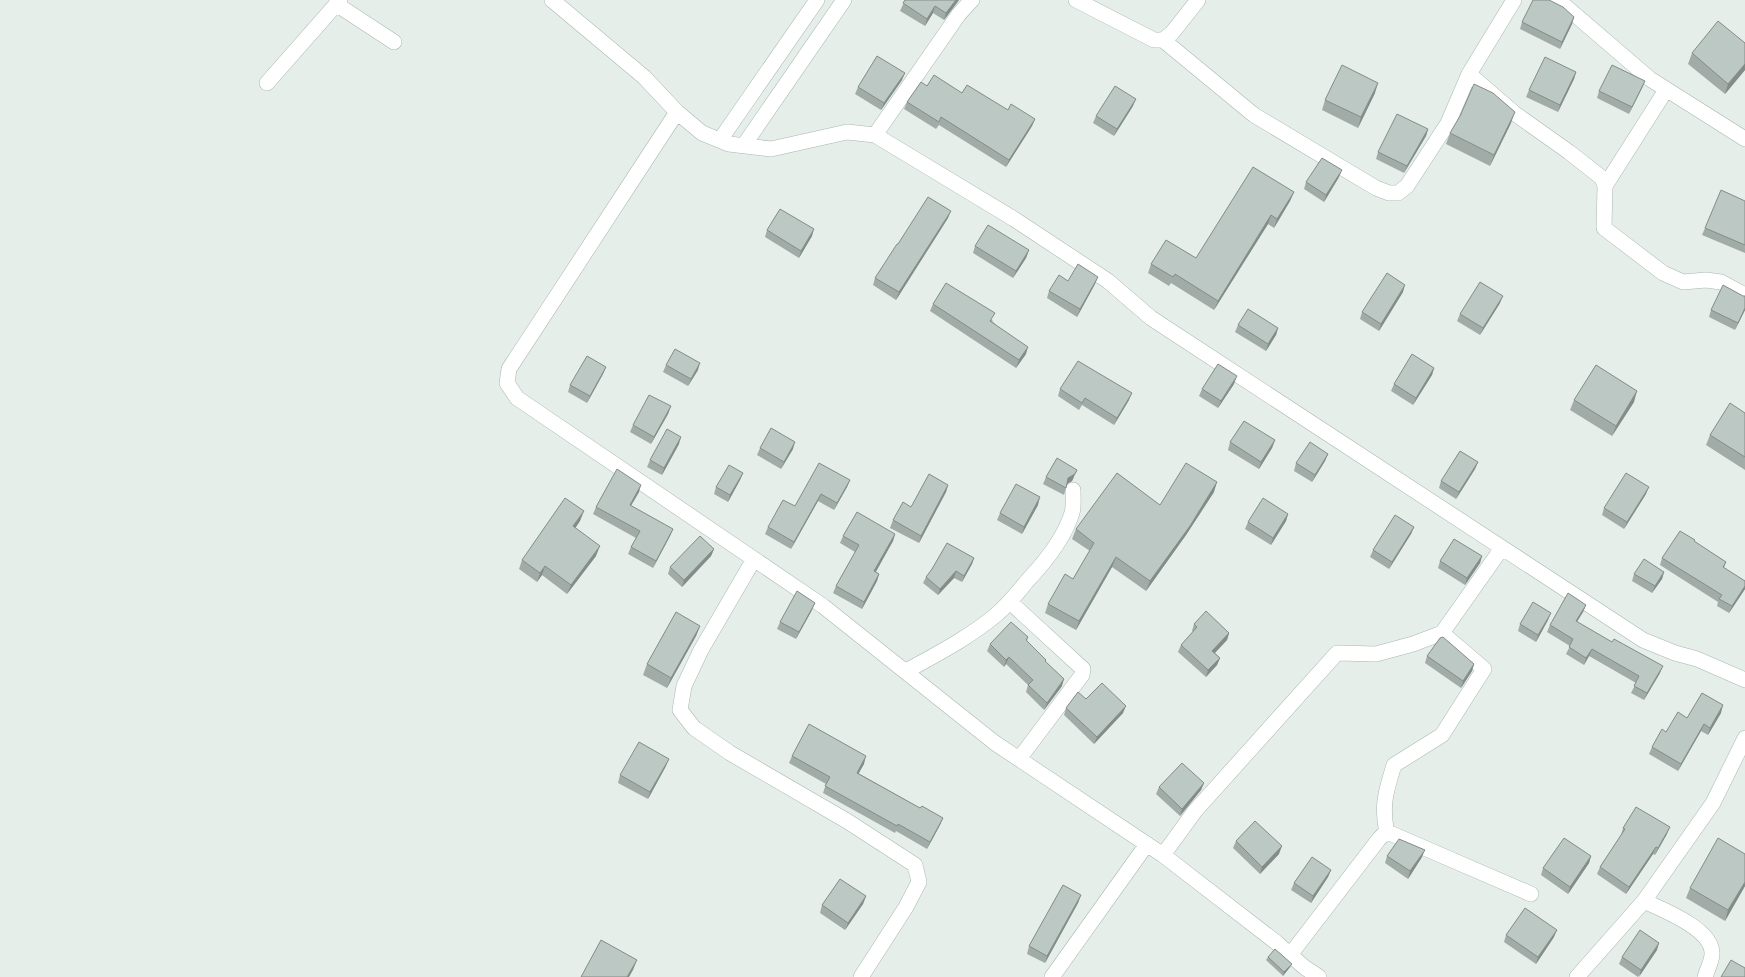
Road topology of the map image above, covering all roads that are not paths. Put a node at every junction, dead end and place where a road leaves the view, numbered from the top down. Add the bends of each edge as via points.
1 (552, 0) edge
2 (817, 0) edge
3 (844, 0) edge
4 (972, 0) edge
5 (1076, 0) edge
6 (1198, 0) edge
7 (1514, 0) edge
8 (1558, 0) edge
9 (338, 2) edge
10 (1162, 40) junction
11 (394, 42) dead end
12 (1470, 74) junction
13 (267, 83) dead end
14 (1666, 90) junction
15 (677, 112) junction
16 (875, 135) junction
17 (720, 140) junction
18 (1745, 140) edge
19 (744, 146) junction
20 (1605, 186) junction
21 (1745, 295) edge
22 (1073, 490) dead end
23 (1502, 548) junction
24 (754, 559) junction
25 (1010, 602) junction
26 (1442, 634) junction
27 (906, 671) junction
28 (1745, 680) edge
29 (1745, 738) edge
30 (1020, 759) junction
31 (1387, 833) junction
32 (1147, 844) junction
33 (1163, 855) junction
34 (1531, 894) dead end
35 (1644, 901) junction
36 (1290, 955) junction
37 (861, 977) edge
38 (1052, 977) edge
39 (1318, 977) edge
40 (1577, 977) edge
41 (1705, 977) edge

1 - 15 street via 644,77
2 - 17 street
3 - 19 street
4 - 16 street
5 - 10 street via 1154,40
6 - 10 street via 1172,33
7 - 12 street
8 - 14 street
9 - 11 street
9 - 13 street
10 - 12 street via 1254,115 1376,188 1398,193 1407,186 1448,123
12 - 20 street via 1514,114 1602,178
14 - 18 street
14 - 20 street
15 - 17 street via 702,133
15 - 24 street via 509,369 507,383 517,398
16 - 19 street via 847,132 771,149
16 - 23 street via 1022,224 1108,281 1151,318
17 - 19 street
20 - 21 street via 1604,228 1663,273 1683,282 1721,282
22 - 25 street via 1072,512 1064,532 1046,561
23 - 26 street
23 - 28 street via 1643,640
24 - 27 street via 823,606
24 - 37 street via 701,650 684,686 680,710 694,728 730,754 847,821 915,866 919,882
25 - 27 street via 974,632
25 - 30 street via 1083,669 1082,675
26 - 31 street via 1484,669 1442,735 1394,765 1383,815
26 - 33 street via 1376,654 1338,653 1196,811
27 - 30 street
29 - 35 street via 1713,803
30 - 32 street
31 - 34 street
31 - 36 street via 1379,839
32 - 33 street
32 - 38 street
33 - 36 street
35 - 40 street
35 - 41 street via 1675,916 1709,940 1712,955
36 - 39 street

